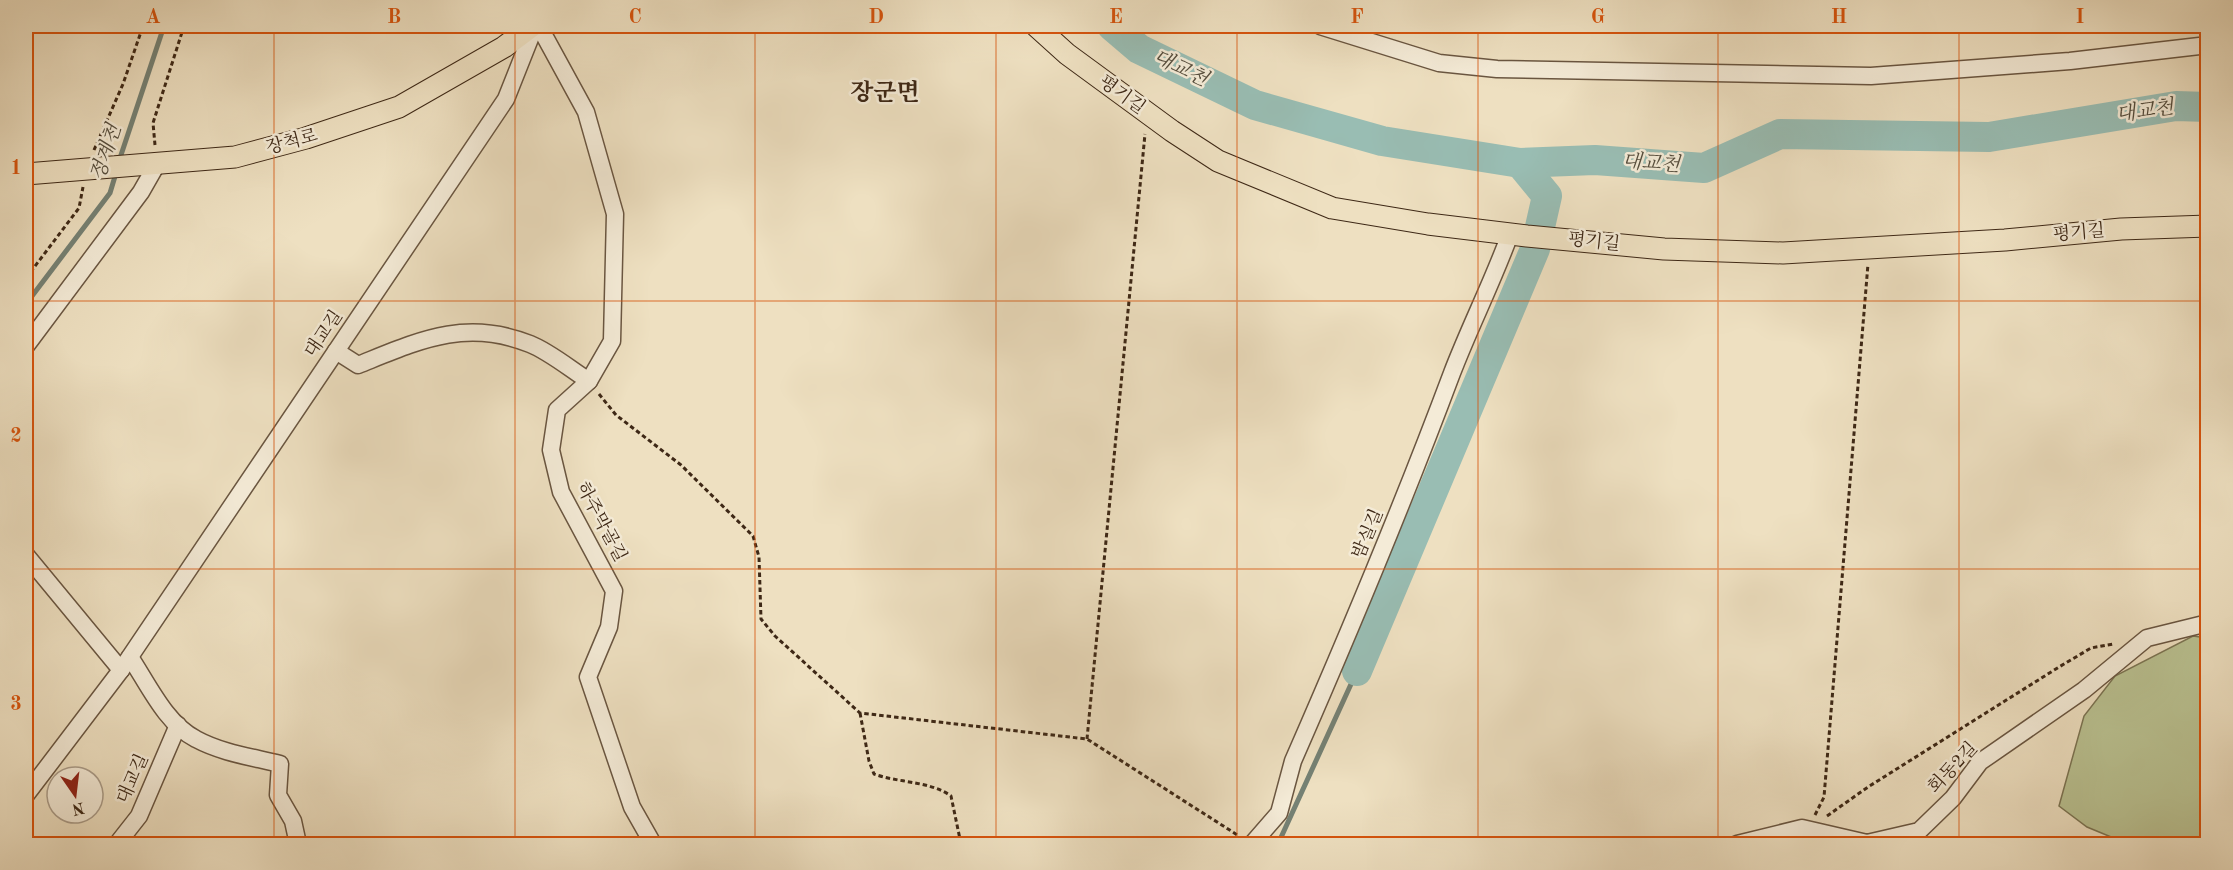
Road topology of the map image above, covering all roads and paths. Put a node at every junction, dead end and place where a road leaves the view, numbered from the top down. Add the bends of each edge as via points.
1 (184, 26) edge
2 (535, 26) edge
3 (1036, 26) edge
4 (1320, 26) edge
5 (2208, 45) edge
6 (1147, 113) junction
7 (148, 165) junction
8 (26, 174) edge
9 (2208, 226) edge
10 (1528, 236) junction
11 (1870, 247) junction
12 (26, 346) edge
13 (336, 351) junction
14 (589, 381) junction
15 (26, 555) edge
16 (2208, 623) edge
17 (2114, 644) dead end
18 (126, 664) junction
19 (860, 713) junction
20 (178, 725) junction
21 (1087, 739) junction
22 (26, 795) edge
23 (1808, 830) junction
24 (117, 844) edge
25 (298, 844) edge
26 (653, 844) edge
27 (961, 844) edge
28 (1253, 844) edge
29 (1737, 844) edge

1 - 7 path via 153,123
2 - 7 main road, 장척로 via 452,79 360,122 235,157
2 - 13 street, 대교길 via 506,99
2 - 14 street, 하주막골길 via 586,112 615,214 612,341
3 - 6 main road, 평기길
4 - 5 street via 1439,63 1497,69 1871,76 2070,61
6 - 10 main road, 평기길 via 1218,161 1332,208
6 - 21 path
7 - 8 main road, 장척로
7 - 12 street via 141,192
9 - 11 main road, 평기길
10 - 11 main road, 평기길 via 1664,249 1783,253
10 - 28 street, 밤실길 via 1453,371 1427,444 1293,762 1279,813
11 - 23 path via 1824,797
13 - 14 street via 358,365 429,337 476,331 531,344
13 - 18 street, 대교길
14 - 19 path via 616,414 681,465 753,536 759,557 761,619
14 - 26 street, 하주막골길 via 557,410 551,450 561,492 614,591 609,627 588,677 632,807
15 - 18 street
16 - 23 street, 회동2길 via 2147,638 2084,690 1980,762 1953,798 1920,831 1868,843
17 - 23 path via 2091,648 2059,666 1868,787
18 - 20 street
18 - 22 street, 대교길
19 - 21 path
19 - 27 path via 874,774 940,788 951,796
20 - 24 street, 대교길 via 139,816
20 - 25 street via 194,739 280,764 278,795 293,821
21 - 28 path
23 - 29 street, 회동2길 via 1802,828

